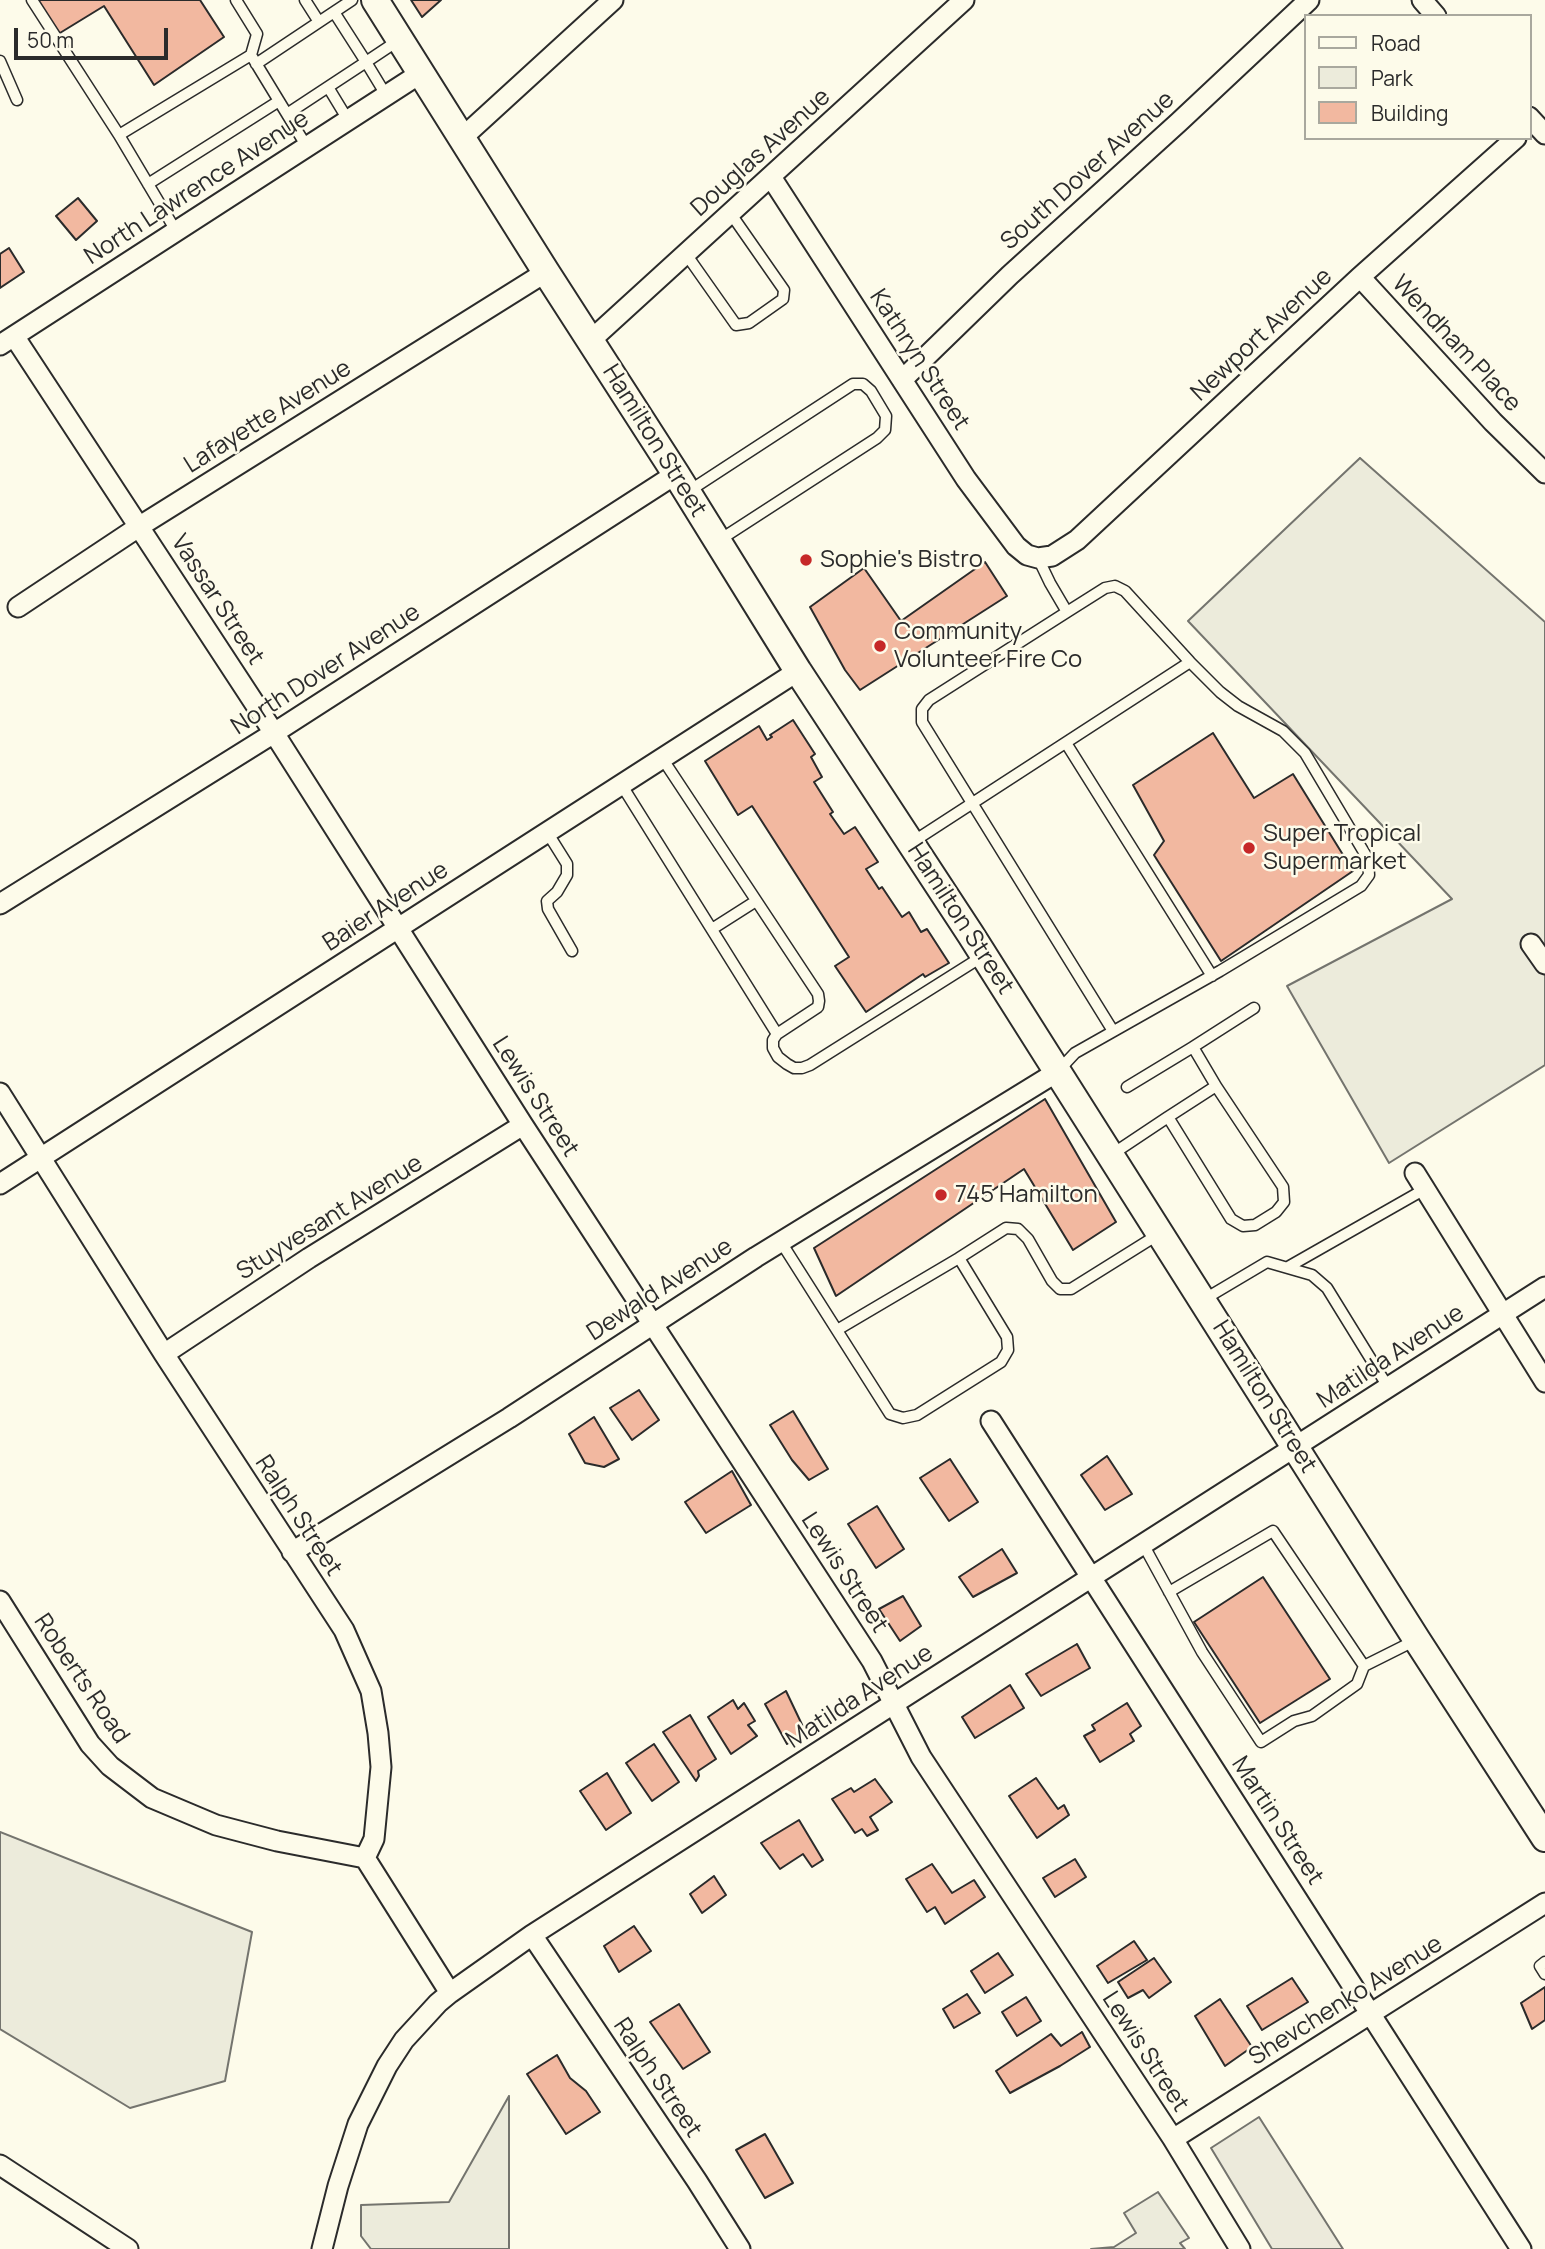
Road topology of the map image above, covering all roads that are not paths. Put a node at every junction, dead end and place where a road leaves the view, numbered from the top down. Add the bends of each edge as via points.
1 (32, 0) edge
2 (236, 0) edge
3 (305, 0) edge
4 (352, 0) edge
5 (375, 0) edge
6 (613, 0) edge
7 (964, 0) edge
8 (1309, 0) edge
9 (1422, 0) edge
10 (334, 12) junction
11 (1434, 14) edge
12 (319, 22) junction
13 (400, 40) junction
14 (253, 60) junction
15 (0, 61) edge
16 (366, 62) junction
17 (421, 73) junction
18 (328, 87) junction
19 (386, 95) junction
20 (18, 100) dead end
21 (279, 101) junction
22 (286, 114) junction
23 (348, 120) junction
24 (119, 135) junction
25 (462, 138) junction
26 (1514, 140) edge
27 (307, 147) junction
28 (771, 177) junction
29 (148, 184) junction
30 (731, 214) junction
31 (176, 231) junction
32 (686, 254) junction
33 (545, 272) junction
34 (1360, 277) junction
35 (7, 340) edge
36 (590, 341) junction
37 (902, 380) junction
38 (1545, 473) edge
39 (681, 483) junction
40 (140, 526) junction
41 (717, 541) junction
42 (1038, 558) junction
43 (18, 607) dead end
44 (1067, 612) junction
45 (1190, 663) junction
46 (798, 671) junction
47 (274, 733) junction
48 (1066, 743) junction
49 (663, 758) junction
50 (621, 784) junction
51 (973, 804) junction
52 (547, 832) junction
53 (911, 843) junction
54 (756, 901) junction
55 (0, 904) edge
56 (398, 928) junction
57 (712, 929) junction
58 (1531, 944) dead end
59 (572, 951) dead end
60 (984, 956) junction
61 (1545, 964) edge
62 (1212, 976) junction
63 (1254, 1008) dead end
64 (1113, 1031) junction
65 (777, 1034) junction
66 (1192, 1047) junction
67 (1057, 1072) junction
68 (1216, 1086) junction
69 (1127, 1087) dead end
70 (0, 1094) edge
71 (1168, 1117) junction
72 (523, 1125) junction
73 (1110, 1156) junction
74 (42, 1157) junction
75 (1420, 1181) joint
76 (0, 1184) edge
77 (1160, 1233) junction
78 (781, 1242) junction
79 (960, 1258) junction
80 (1288, 1267) junction
81 (1545, 1287) edge
82 (1203, 1300) junction
83 (1502, 1314) junction
84 (653, 1324) junction
85 (837, 1330) junction
86 (164, 1354) junction
87 (1545, 1382) edge
88 (1388, 1387) junction
89 (991, 1420) dead end
90 (1296, 1447) junction
91 (1143, 1544) junction
92 (292, 1552) junction
93 (1091, 1577) junction
94 (1170, 1592) junction
95 (0, 1601) edge
96 (1417, 1640) junction
97 (1364, 1666) junction
98 (894, 1705) junction
99 (1545, 1838) edge
100 (365, 1858) junction
101 (1545, 1903) edge
102 (532, 1935) junction
103 (1545, 1962) edge
104 (1545, 1975) edge
105 (450, 1993) junction
106 (1372, 2014) junction
107 (1173, 2139) junction
108 (0, 2165) edge
109 (128, 2249) edge
110 (322, 2249) edge
111 (740, 2249) edge
112 (1240, 2249) edge
113 (1521, 2249) edge

1 - 24 lane
2 - 14 lane via 257,34
3 - 12 lane
4 - 10 lane
5 - 13 street, Hamilton Street
6 - 25 street
7 - 28 street, Douglas Avenue
8 - 37 street, South Dover Avenue
9 - 11 street
10 - 12 lane
10 - 16 lane
12 - 14 lane
13 - 16 lane
13 - 17 street, Hamilton Street
14 - 21 lane
14 - 24 lane
15 - 20 lane
16 - 18 lane
16 - 19 lane
17 - 19 street, North Lawrence Avenue
17 - 25 street, Hamilton Street
18 - 22 lane
18 - 23 lane
19 - 23 street, North Lawrence Avenue
21 - 22 lane
21 - 29 lane
22 - 27 lane
23 - 27 street, North Lawrence Avenue
24 - 29 lane
25 - 33 street, Hamilton Street
26 - 34 street, Newport Avenue
27 - 31 street, North Lawrence Avenue
28 - 30 street, Douglas Avenue
28 - 37 street, Kathryn Street
29 - 31 lane
30 - 32 street, Douglas Avenue
30 - 32 lane via 784,290 783,299 749,323 736,325
31 - 35 street, North Lawrence Avenue
32 - 36 street, Douglas Avenue
33 - 36 street, Hamilton Street
33 - 40 street, Lafayette Avenue
34 - 38 street, Wendham Place
34 - 42 street, Newport Avenue via 1077,540 1052,556
35 - 40 street, Vassar Street
36 - 39 street, Hamilton Street
37 - 42 street, Kathryn Street via 1008,535 1027,555
39 - 41 street, Hamilton Street
39 - 41 lane via 853,384 863,384 871,391 886,416 885,430 877,438
39 - 47 street, North Dover Avenue
40 - 43 street, Lafayette Avenue
40 - 47 street, Vassar Street
41 - 46 street, Hamilton Street
42 - 44 lane
44 - 45 lane via 1115,586 1125,591
44 - 51 lane via 929,700 922,709 922,722
45 - 48 lane
45 - 62 lane via 1220,692 1283,731 1305,753 1368,859 1369,874 1361,886
46 - 49 street, Baier Avenue
46 - 53 street, Hamilton Street
47 - 55 street, North Dover Avenue
47 - 56 street, Vassar Street
48 - 51 lane
48 - 62 lane
49 - 50 street, Baier Avenue
49 - 54 lane
50 - 52 street, Baier Avenue
50 - 57 lane
51 - 53 lane
51 - 64 lane
52 - 56 street, Baier Avenue
52 - 59 lane via 567,864 567,875 547,901 548,909
53 - 60 street, Hamilton Street
54 - 57 lane
54 - 65 lane via 818,994 815,1009
56 - 72 street, Lewis Street
56 - 74 street, Baier Avenue
57 - 65 lane
58 - 61 street
60 - 65 lane via 802,1068 787,1065 778,1057 773,1048
60 - 67 street, Hamilton Street
62 - 64 lane
63 - 66 lane
64 - 67 lane via 1075,1053
66 - 68 lane
66 - 69 lane
67 - 73 street, Hamilton Street
67 - 78 street, Dewald Avenue
68 - 71 lane
68 - 71 lane via 1283,1186 1284,1202 1276,1212 1255,1225 1243,1226 1231,1219
70 - 74 street, Ralph Street
71 - 73 lane
72 - 84 street, Lewis Street
72 - 86 street, Stuyvesant Avenue
73 - 77 street, Hamilton Street
74 - 76 street, Baier Avenue
74 - 86 street, Ralph Street
75 - 80 lane
75 - 83 street
77 - 79 lane via 1071,1289 1060,1289 1052,1281 1018,1229 1006,1228
77 - 82 street, Hamilton Street
78 - 84 street, Dewald Avenue
78 - 85 lane
79 - 85 lane
79 - 85 lane via 1007,1338 1008,1350 1001,1362 917,1415 903,1418 890,1414
80 - 82 lane via 1268,1262
80 - 88 lane via 1312,1275 1327,1288
81 - 83 street, Matilda Avenue
82 - 90 street, Hamilton Street
83 - 87 street
83 - 88 street, Matilda Avenue
84 - 92 street, Dewald Avenue
84 - 98 street, Lewis Street via 872,1661
86 - 92 street, Ralph Street
88 - 90 street, Matilda Avenue
89 - 93 street, Martin Street
90 - 91 street, Matilda Avenue
90 - 96 street, Hamilton Street
91 - 93 street, Matilda Avenue
91 - 94 lane
92 - 100 street, Ralph Street via 344,1630 370,1691 381,1767 374,1839
93 - 98 street, Matilda Avenue
93 - 106 street, Martin Street
94 - 97 lane via 1273,1531
94 - 97 lane via 1202,1652 1261,1742 1294,1721 1312,1716 1357,1685
95 - 100 street, Roberts Road via 90,1744 152,1798 216,1825
96 - 97 lane
96 - 99 street, Hamilton Street
98 - 102 street, Matilda Avenue
98 - 107 street, Lewis Street via 921,1757
100 - 105 street
101 - 106 street, Shevchenko Avenue
102 - 105 street, Matilda Avenue
102 - 111 street, Ralph Street
103 - 104 lane via 1540,1966
105 - 110 street, Matilda Avenue via 404,2040 387,2066 358,2124
106 - 107 street, Shevchenko Avenue
106 - 113 street, Martin Street
107 - 112 street, Lewis Street
108 - 109 street

